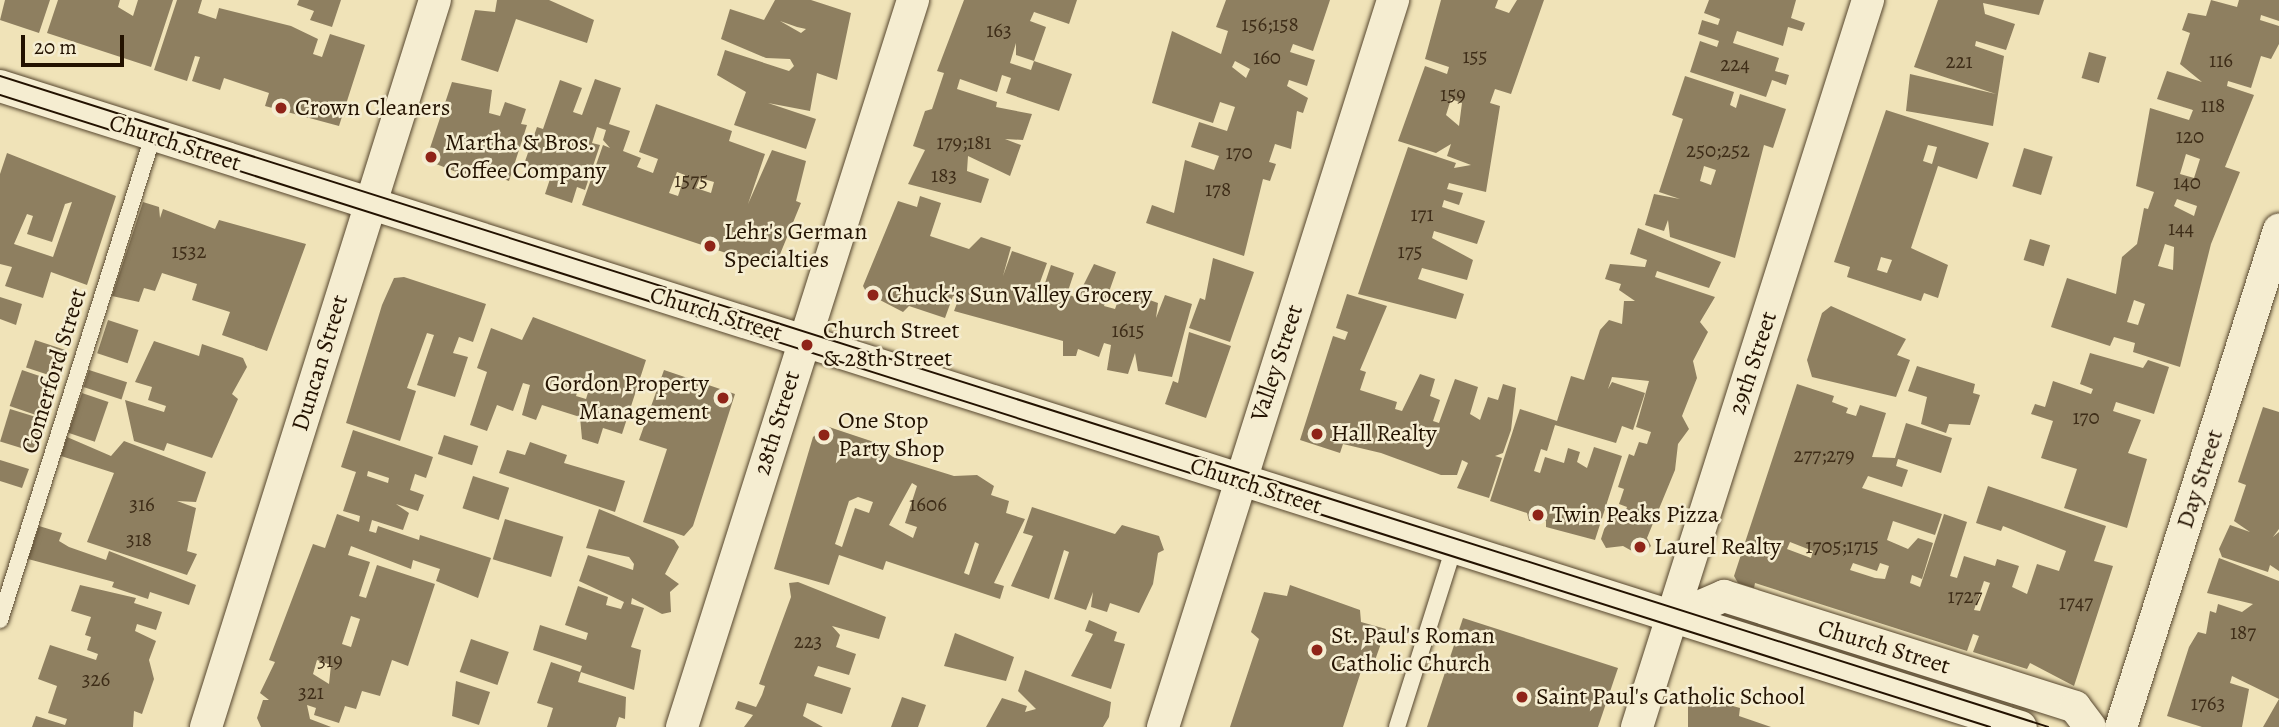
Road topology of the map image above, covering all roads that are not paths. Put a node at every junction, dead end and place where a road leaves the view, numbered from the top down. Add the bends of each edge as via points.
1 (435, 0) edge
2 (913, 0) edge
3 (1393, 0) edge
4 (1868, 0) edge
5 (0, 86) edge
6 (153, 136) junction
7 (370, 206) junction
8 (2279, 230) edge
9 (803, 342) junction
10 (1241, 480) junction
11 (1453, 550) junction
12 (1671, 619) junction
13 (0, 620) edge
14 (206, 727) edge
15 (682, 727) edge
16 (1163, 727) edge
17 (1397, 727) edge
18 (1637, 727) edge
19 (2021, 727) edge
20 (2090, 727) edge
21 (2121, 727) edge

1 - 7 street, Duncan Street
2 - 9 street, 28th Street
3 - 10 street, Valley Street
4 - 12 street, 29th Street
5 - 6 street, Church Street
6 - 7 street, Church Street
6 - 13 lane, Comerford Street
7 - 9 street, Church Street
7 - 14 street, Duncan Street
8 - 21 street, Day Street
9 - 10 street, Church Street
9 - 15 street, 28th Street
10 - 11 street, Church Street
10 - 16 street, Valley Street
11 - 12 street, Church Street
11 - 17 lane
12 - 18 street, 29th Street
12 - 19 street, Church Street
12 - 20 street, Church Street via 1724,596 2075,707

